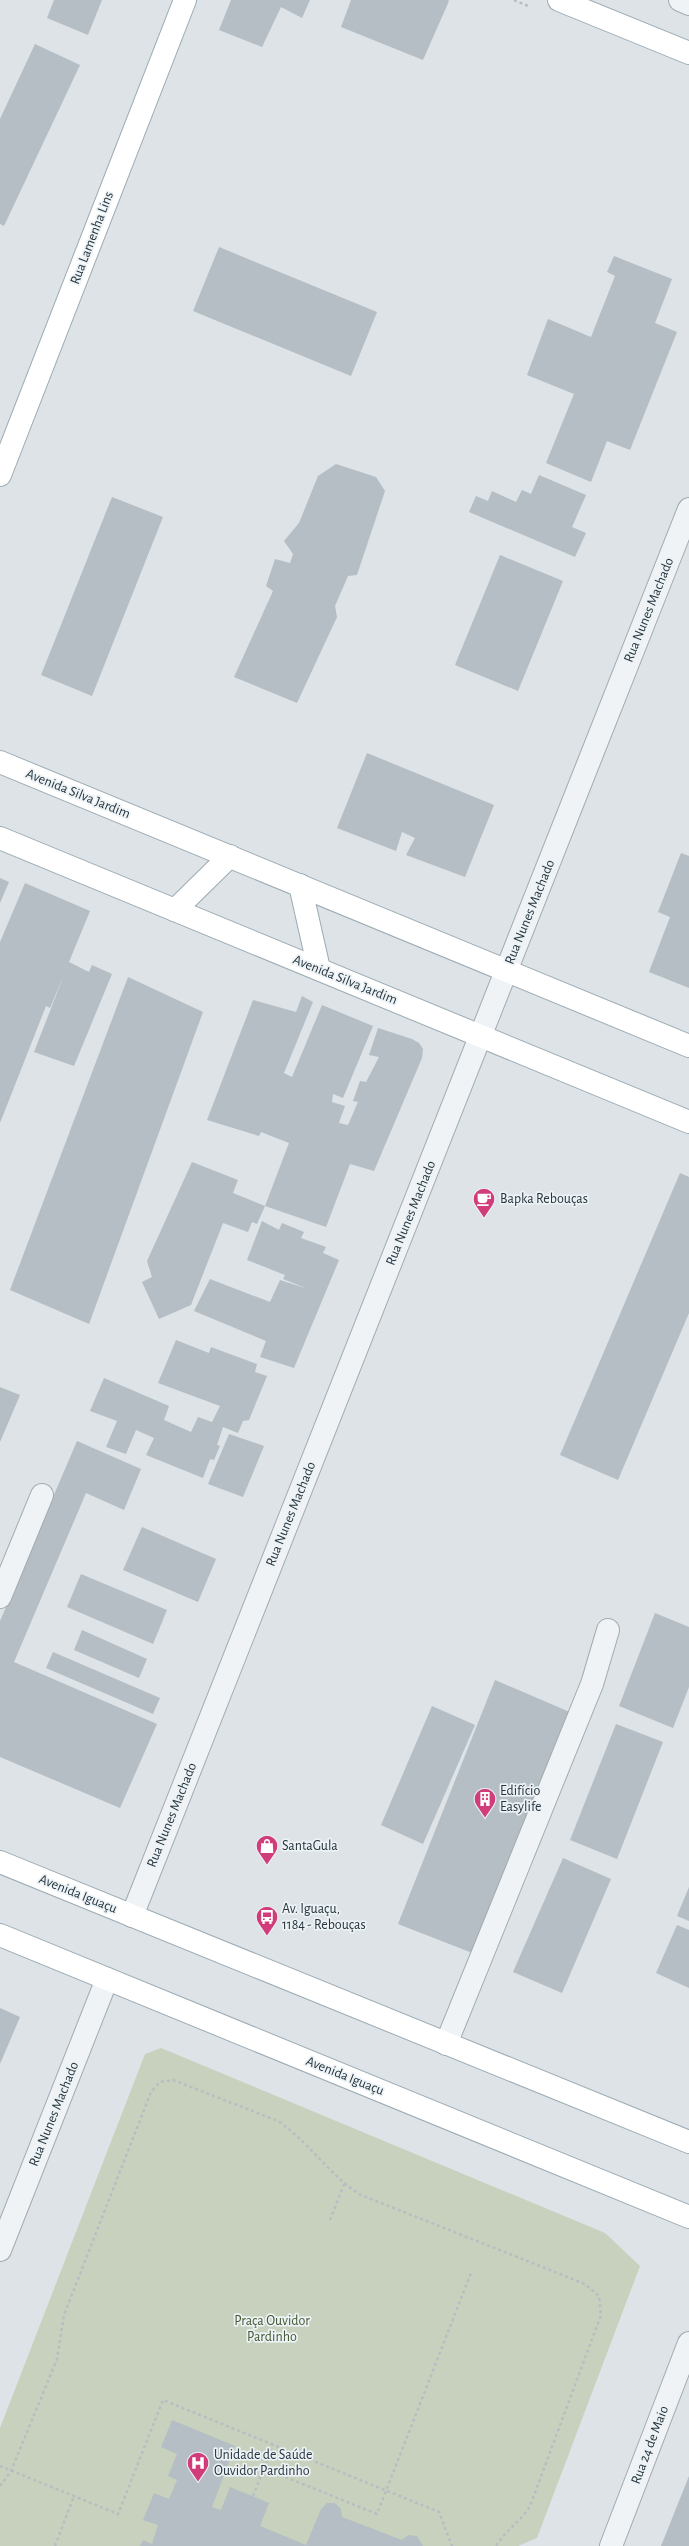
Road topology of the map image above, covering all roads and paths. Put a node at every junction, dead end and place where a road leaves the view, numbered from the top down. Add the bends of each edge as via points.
1 (185, 0) edge
2 (559, 0) edge
3 (680, 0) edge
4 (689, 4) edge
5 (689, 53) edge
6 (0, 475) edge
7 (689, 509) edge
8 (0, 762) edge
9 (0, 838) edge
10 (230, 856) junction
11 (300, 885) junction
12 (175, 910) junction
13 (319, 969) junction
14 (506, 971) junction
15 (480, 1036) junction
16 (689, 1046) edge
17 (689, 1122) edge
18 (42, 1495) dead end
19 (0, 1597) edge
20 (608, 1630) dead end
21 (0, 1862) edge
22 (132, 1916) junction
23 (0, 1935) edge
24 (107, 1979) junction
25 (446, 2044) junction
26 (689, 2142) edge
27 (344, 2184) junction
28 (689, 2217) edge
29 (330, 2220) dead end
30 (0, 2250) edge
31 (472, 2273) dead end
32 (689, 2343) edge
33 (273, 2445) junction
34 (0, 2466) edge
35 (263, 2468) junction
36 (11, 2471) junction
37 (0, 2486) edge
38 (386, 2491) junction
39 (74, 2496) junction
40 (252, 2496) dead end
41 (54, 2546) edge
42 (452, 2546) edge
43 (496, 2546) edge
44 (611, 2546) edge

1 - 6 main road, Rua Lamenha Lins
2 - 5 main road
3 - 4 street
7 - 14 street, Rua Nunes Machado
8 - 10 main road, Avenida Silva Jardim
9 - 12 main road, Avenida Silva Jardim
10 - 11 main road, Avenida Silva Jardim
10 - 12 main road
11 - 13 main road
11 - 14 main road, Avenida Silva Jardim
12 - 13 main road, Avenida Silva Jardim
13 - 15 main road, Avenida Silva Jardim
14 - 15 street, Rua Nunes Machado
14 - 16 main road, Avenida Silva Jardim
15 - 17 main road, Avenida Silva Jardim
15 - 22 street, Rua Nunes Machado
18 - 19 street
20 - 25 street via 592,1684
21 - 22 main road, Avenida Iguaçu
22 - 25 main road, Avenida Iguaçu
23 - 24 main road, Avenida Iguaçu
24 - 28 main road, Avenida Iguaçu
24 - 30 street, Rua Nunes Machado
25 - 26 main road, Avenida Iguaçu
27 - 29 path
27 - 36 path via 293,2132 278,2122 174,2080 160,2082 151,2092 64,2315 57,2359
27 - 43 path via 361,2195 585,2284 599,2296 601,2315 530,2506
31 - 38 path
32 - 44 street, Rua 24 de Maio
33 - 35 path
33 - 38 path
33 - 39 path via 163,2400 118,2514
34 - 36 path
35 - 38 path via 377,2514
35 - 40 path
36 - 37 path
36 - 39 path
38 - 42 path via 439,2512
39 - 41 path

